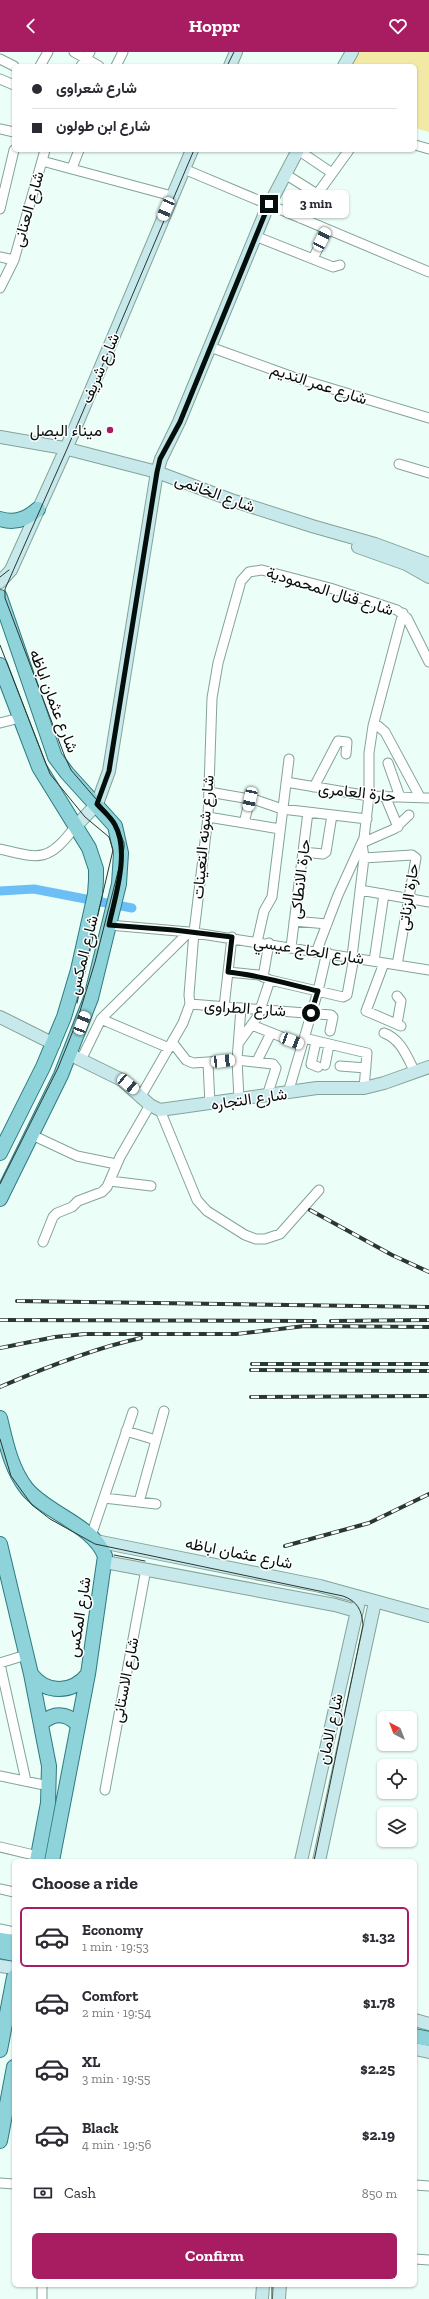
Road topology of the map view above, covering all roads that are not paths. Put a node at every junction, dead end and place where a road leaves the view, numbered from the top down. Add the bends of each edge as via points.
1 (1, 52) edge
2 (48, 52) edge
3 (74, 52) edge
4 (123, 52) edge
5 (236, 52) edge
6 (352, 52) edge
7 (0, 55) edge
8 (0, 59) edge
9 (86, 59) edge
10 (41, 64) edge
11 (95, 64) edge
12 (117, 64) edge
13 (231, 64) edge
14 (345, 64) edge
15 (12, 65) edge
16 (0, 79) edge
17 (12, 84) edge
18 (0, 129) edge
19 (12, 132) edge
20 (417, 146) edge
21 (429, 149) edge
22 (14, 152) edge
23 (44, 152) edge
24 (79, 152) edge
25 (191, 152) edge
26 (297, 152) edge
27 (301, 152) edge
28 (348, 152) edge
29 (42, 161) junction
30 (72, 168) junction
31 (184, 169) junction
32 (332, 173) junction
33 (285, 174) junction
34 (317, 194) junction
35 (172, 196) junction
36 (269, 204) junction
37 (0, 209) edge
38 (300, 218) junction
39 (327, 229) junction
40 (255, 236) junction
41 (0, 257) edge
42 (313, 259) junction
43 (14, 260) junction
44 (340, 265) dead end
45 (429, 272) edge
46 (0, 288) edge
47 (210, 347) junction
48 (429, 418) edge
49 (0, 438) edge
50 (66, 449) junction
51 (399, 464) dead end
52 (157, 472) junction
53 (429, 472) edge
54 (38, 509) junction
55 (0, 519) edge
56 (312, 526) junction
57 (429, 564) edge
58 (250, 572) joint
59 (429, 576) edge
60 (0, 582) edge
61 (0, 597) edge
62 (403, 613) junction
63 (429, 662) edge
64 (0, 665) edge
65 (20, 718) junction
66 (0, 723) edge
67 (373, 726) junction
68 (346, 754) dead end
69 (288, 759) dead end
70 (388, 763) dead end
71 (286, 782) junction
72 (314, 787) junction
73 (209, 792) junction
74 (369, 796) junction
75 (385, 796) junction
76 (400, 797) junction
77 (425, 798) edge
78 (250, 799) junction
79 (97, 804) junction
80 (282, 809) junction
81 (308, 812) junction
82 (332, 814) junction
83 (409, 815) dead end
84 (208, 816) junction
85 (367, 819) junction
86 (244, 823) junction
87 (75, 826) junction
88 (398, 827) junction
89 (280, 829) junction
90 (362, 843) junction
91 (0, 849) edge
92 (303, 852) junction
93 (364, 858) junction
94 (360, 890) junction
95 (384, 894) junction
96 (410, 899) junction
97 (429, 902) edge
98 (294, 921) junction
99 (327, 924) junction
100 (109, 925) junction
101 (192, 932) junction
102 (232, 937) junction
103 (258, 942) junction
104 (269, 943) junction
105 (291, 947) junction
106 (316, 950) junction
107 (327, 952) junction
108 (353, 957) junction
109 (374, 961) junction
110 (384, 963) junction
111 (397, 965) junction
112 (429, 970) edge
113 (228, 972) junction
114 (266, 978) junction
115 (318, 991) junction
116 (397, 996) dead end
117 (190, 1004) junction
118 (224, 1007) junction
119 (241, 1008) junction
120 (261, 1010) junction
121 (311, 1013) junction
122 (0, 1017) edge
123 (101, 1019) junction
124 (252, 1025) junction
125 (330, 1031) dead end
126 (271, 1033) junction
127 (384, 1033) dead end
128 (240, 1041) junction
129 (303, 1041) junction
130 (316, 1042) junction
131 (54, 1044) junction
132 (170, 1045) junction
133 (329, 1045) junction
134 (75, 1057) junction
135 (237, 1060) junction
136 (257, 1061) junction
137 (208, 1063) junction
138 (340, 1066) dead end
139 (366, 1068) junction
140 (429, 1068) edge
141 (415, 1072) junction
142 (364, 1088) junction
143 (288, 1093) junction
144 (141, 1096) junction
145 (267, 1096) junction
146 (239, 1099) junction
147 (210, 1104) junction
148 (155, 1108) junction
149 (32, 1135) junction
150 (1, 1148) edge
151 (116, 1164) junction
152 (110, 1181) junction
153 (152, 1186) dead end
154 (319, 1190) dead end
155 (0, 1199) edge
156 (43, 1242) dead end
157 (164, 1411) dead end
158 (133, 1412) dead end
159 (0, 1418) edge
160 (126, 1431) junction
161 (156, 1440) junction
162 (104, 1498) junction
163 (139, 1502) junction
164 (156, 1504) dead end
165 (94, 1538) junction
166 (0, 1546) edge
167 (105, 1562) junction
168 (146, 1569) junction
169 (360, 1597) junction
170 (375, 1602) junction
171 (356, 1611) junction
172 (429, 1616) edge
173 (26, 1655) junction
174 (0, 1663) edge
175 (31, 1674) junction
176 (88, 1674) junction
177 (42, 1723) junction
178 (77, 1724) junction
179 (0, 1776) edge
180 (26, 1781) junction
181 (49, 1786) junction
182 (105, 1790) dead end
183 (0, 1847) edge
184 (37, 1858) edge
185 (52, 1859) edge
186 (301, 1859) edge
187 (319, 1859) edge
188 (0, 1889) edge
189 (12, 1892) edge
190 (0, 1929) edge
191 (12, 1932) edge
192 (0, 1940) edge
193 (12, 1942) edge
194 (0, 1951) edge
195 (12, 1954) edge
196 (0, 1966) edge
197 (12, 1968) edge
198 (12, 1982) edge
199 (5, 2001) edge
200 (417, 2021) edge
201 (429, 2024) edge
202 (2, 2027) edge
203 (417, 2027) edge
204 (429, 2030) edge
205 (417, 2036) edge
206 (429, 2039) edge
207 (417, 2049) edge
208 (0, 2050) edge
209 (429, 2052) edge
210 (12, 2078) edge
211 (0, 2141) edge
212 (0, 2183) edge
213 (12, 2184) edge
214 (417, 2185) edge
215 (429, 2186) edge
216 (417, 2259) edge
217 (429, 2260) edge
218 (42, 2287) edge
219 (262, 2287) edge
220 (280, 2287) edge
221 (42, 2299) edge
222 (262, 2299) edge
223 (280, 2299) edge

1 - 7 street
2 - 10 street
3 - 9 street
4 - 12 street
5 - 13 street
6 - 14 street
8 - 15 street
9 - 11 street
16 - 17 street
18 - 19 street
20 - 21 street
22 - 37 street
23 - 29 street, شارع العنانى
24 - 30 street
25 - 31 street, شارع شريف
26 - 33 street
27 - 32 street
28 - 32 street
29 - 30 street
29 - 43 street, شارع العنانى
30 - 35 street
31 - 35 street, شارع شريف
31 - 36 street
32 - 34 street
33 - 34 street
33 - 36 street
34 - 38 street
35 - 50 street, شارع شريف
36 - 38 street
36 - 40 street
38 - 39 street
39 - 42 street
39 - 45 street
40 - 42 street
40 - 47 street
41 - 43 street
42 - 44 street via 333,267
43 - 46 street, شارع العنانى
47 - 48 street, شارع عمر النديم via 292,377
47 - 52 street
49 - 50 street, شارع الخاتمى
50 - 52 street, شارع الخاتمى
50 - 54 street, شارع شريف
51 - 53 street
52 - 56 street, شارع الخاتمى via 234,502
52 - 79 street via 109,771
54 - 55 main road via 20,521
54 - 60 street, شارع شريف via 11,570
56 - 57 street, شارع الخاتمى via 375,544
56 - 59 street, شارع الخاتمى via 318,532 406,564
58 - 62 street, شارع قنال المحمودية via 262,570 300,579
58 - 73 street, شارع شونه التعينات via 244,576 238,588 215,681 210,721
61 - 79 main road, شارع عثمان اباظه via 56,757 66,772
62 - 63 street, شارع قنال المحمودية
62 - 67 street
64 - 65 main road
65 - 66 street
65 - 87 main road via 44,778
67 - 74 street via 369,753
67 - 77 street via 378,726 385,732
68 - 72 street via 347,742 338,741
69 - 71 street
70 - 76 street
71 - 72 street, حارة العامرى
71 - 80 street
72 - 74 street, حارة العامرى
73 - 78 street
73 - 84 street, شارع شونه التعينات
74 - 75 street, حارة العامرى
74 - 85 street
75 - 76 street, حارة العامرى
75 - 88 street
76 - 77 street, حارة العامرى
78 - 80 street
78 - 86 street
79 - 87 street
79 - 100 main road, شارع المكس via 115,826 121,853 119,884
80 - 81 street
80 - 89 street
81 - 82 street
81 - 92 street, حارة الانطاكى
82 - 85 street
82 - 92 street via 326,852
83 - 88 street
84 - 86 street
84 - 101 street, شارع شونه التعينات
85 - 90 street
86 - 89 street
87 - 91 street via 59,847 50,854 42,856
87 - 131 main road, شارع المكس via 89,848 96,869 95,894 78,970
88 - 90 street
89 - 103 street via 272,897 264,910
90 - 93 street
90 - 99 street via 334,895
92 - 98 street, حارة الانطاكى
93 - 94 street
93 - 96 street, حارة الزناتى via 414,856 416,861
94 - 95 street
94 - 108 street
95 - 96 street
95 - 109 street
96 - 97 street
96 - 111 street, حارة الزناتى
98 - 99 street
98 - 105 street, حارة الانطاكى
99 - 106 street
100 - 101 street, شارع الحاج عيسي
100 - 134 main road, شارع المكس
101 - 102 street, شارع الحاج عيسي
101 - 117 street, شارع شونه التعينات
101 - 123 street
102 - 103 street, شارع الحاج عيسي
102 - 113 street
103 - 104 street, شارع الحاج عيسي
104 - 105 street, شارع الحاج عيسي
104 - 114 street
105 - 106 street, شارع الحاج عيسي
106 - 107 street, شارع الحاج عيسي
107 - 108 street, شارع الحاج عيسي
107 - 115 street
108 - 109 street, شارع الحاج عيسي
108 - 115 street via 346,997
109 - 110 street, شارع الحاج عيسي
110 - 111 street, شارع الحاج عيسي
110 - 116 street via 366,1011 399,1025 401,1001
111 - 112 street, شارع الحاج عيسي
113 - 114 street
113 - 118 street
114 - 115 street
114 - 120 street
115 - 121 street
117 - 118 street, شارع الطراوى
117 - 132 street, شارع شونه التعينات
118 - 119 street, شارع الطراوى
119 - 120 street, شارع الطراوى
119 - 128 street
120 - 121 street, شارع الطراوى
120 - 124 street
121 - 125 street, شارع الطراوى via 332,1016
121 - 129 street
122 - 131 street
123 - 132 street
123 - 134 street
124 - 126 street
124 - 128 street
126 - 129 street
126 - 136 street
127 - 141 street via 394,1037 398,1042
128 - 135 street
129 - 130 street
129 - 143 street
130 - 133 street
130 - 133 street via 311,1064 322,1066
131 - 150 main road, شارع المكس
132 - 137 street via 189,1062
132 - 144 street, شارع شونه التعينات
133 - 139 street via 367,1054
134 - 144 street via 122,1080
134 - 149 main road, شارع المكس
135 - 136 street
135 - 137 street
135 - 146 street
136 - 145 street via 273,1064 276,1068
137 - 147 street
138 - 139 street
139 - 142 street
140 - 141 street, شارع التجاره
141 - 142 street, شارع التجاره
142 - 143 street, شارع التجاره via 325,1088
143 - 145 street, شارع التجاره
144 - 148 street
145 - 146 street, شارع التجاره
146 - 147 street, شارع التجاره
147 - 148 street, شارع التجاره
148 - 151 street
148 - 154 street via 197,1200 208,1211 246,1235 256,1239 275,1237
149 - 151 street via 77,1156
149 - 155 main road, شارع المكس
151 - 152 street
152 - 153 street
152 - 156 street via 102,1192 57,1213 52,1218
157 - 161 street
158 - 160 street
159 - 165 main road via 15,1469 28,1490 45,1505
160 - 161 street
160 - 162 street
161 - 163 street
162 - 163 street
162 - 165 street
163 - 164 street
165 - 167 main road, شارع المكس via 103,1552
165 - 169 street, شارع عثمان اباظه via 320,1586
166 - 173 main road
167 - 168 street, شارع عثمان اباظه
167 - 176 main road, شارع المكس
168 - 171 street, شارع عثمان اباظه
168 - 182 street, شارع الاستانى
169 - 170 street, شارع عثمان اباظه
169 - 171 street, شارع الامان
170 - 172 street, شارع عثمان اباظه
170 - 187 street, شارع الامان
171 - 186 street, شارع الامان
173 - 174 street
173 - 175 main road
174 - 180 street
175 - 176 main road via 45,1686 63,1690 80,1683
175 - 177 main road
176 - 178 main road, شارع المكس
177 - 178 main road via 58,1715 69,1717
177 - 181 main road via 49,1766
178 - 185 main road, شارع المكس
179 - 180 street
180 - 181 street
181 - 184 main road
183 - 184 street
188 - 189 street
190 - 191 street
192 - 193 main road
194 - 195 main road
196 - 197 street
198 - 199 main road
199 - 202 main road
200 - 201 street
202 - 208 main road
203 - 204 main road
205 - 206 main road
207 - 209 street
210 - 211 main road
212 - 213 street
214 - 215 street
216 - 217 street
218 - 221 street
219 - 222 street
220 - 223 street

